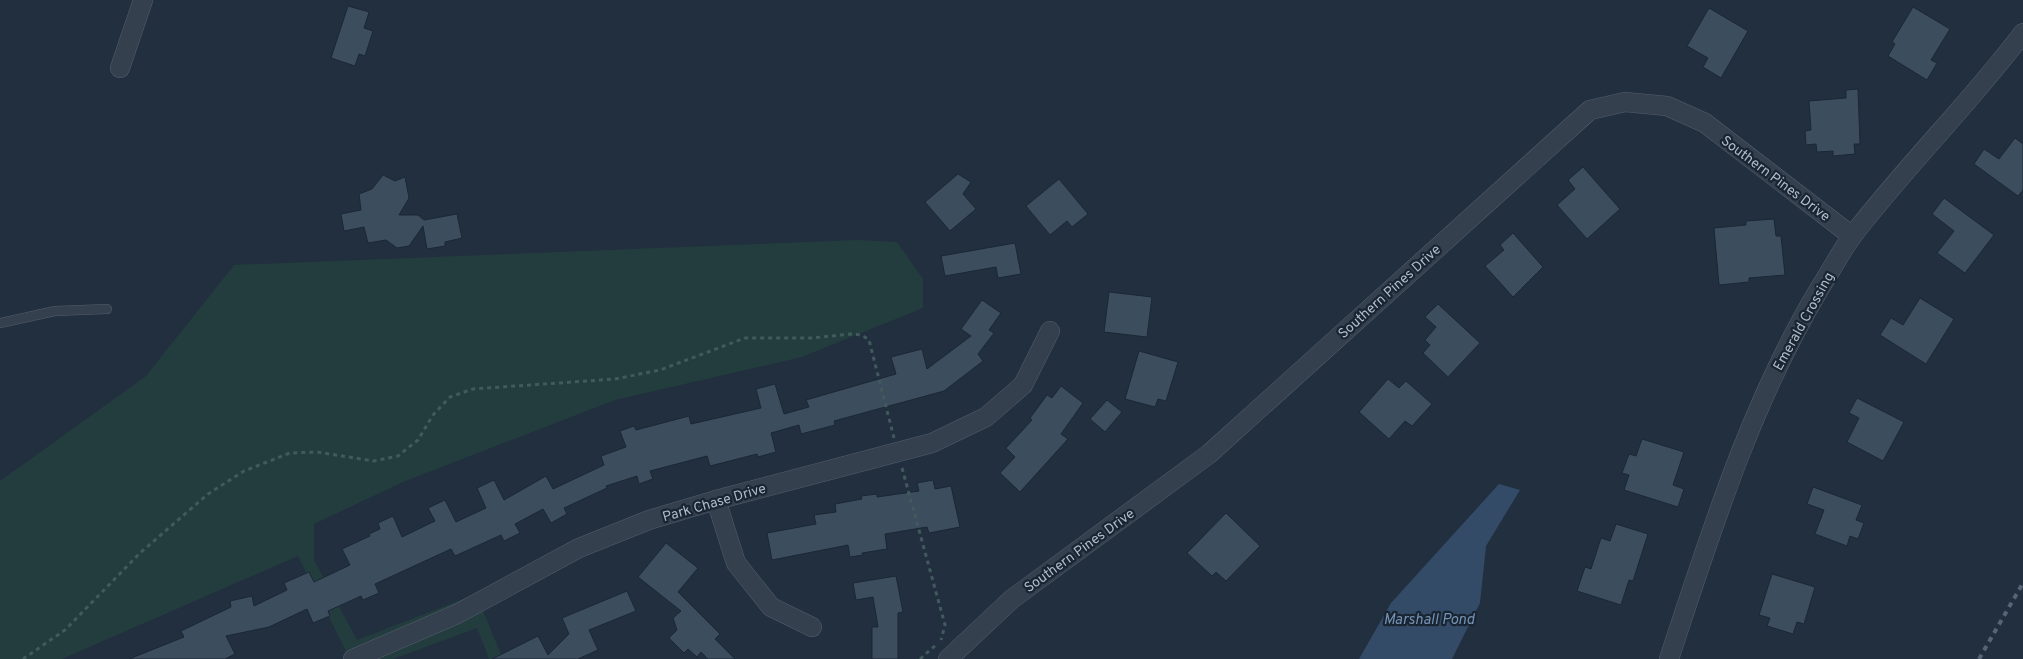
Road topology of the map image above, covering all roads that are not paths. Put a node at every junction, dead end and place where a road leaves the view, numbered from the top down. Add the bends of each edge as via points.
1 (143, 0) edge
2 (2023, 33) edge
3 (120, 68) dead end
4 (1852, 236) junction
5 (107, 309) dead end
6 (0, 323) edge
7 (1050, 331) dead end
8 (716, 500) junction
9 (812, 627) dead end
10 (353, 659) edge
11 (948, 659) edge
12 (1669, 659) edge

1 - 3 street
2 - 4 street, Emerald Crossing
4 - 11 street, Southern Pines Drive via 1705,123 1667,106 1625,102 1590,110 1209,454 1012,599
4 - 12 street, Emerald Crossing via 1777,367 1719,510
5 - 6 lane via 55,311
7 - 8 street, Park Chase Drive via 1022,386 986,417 932,443
8 - 9 street via 736,563 771,607
8 - 10 street, Park Chase Drive via 649,520 579,548 457,614

